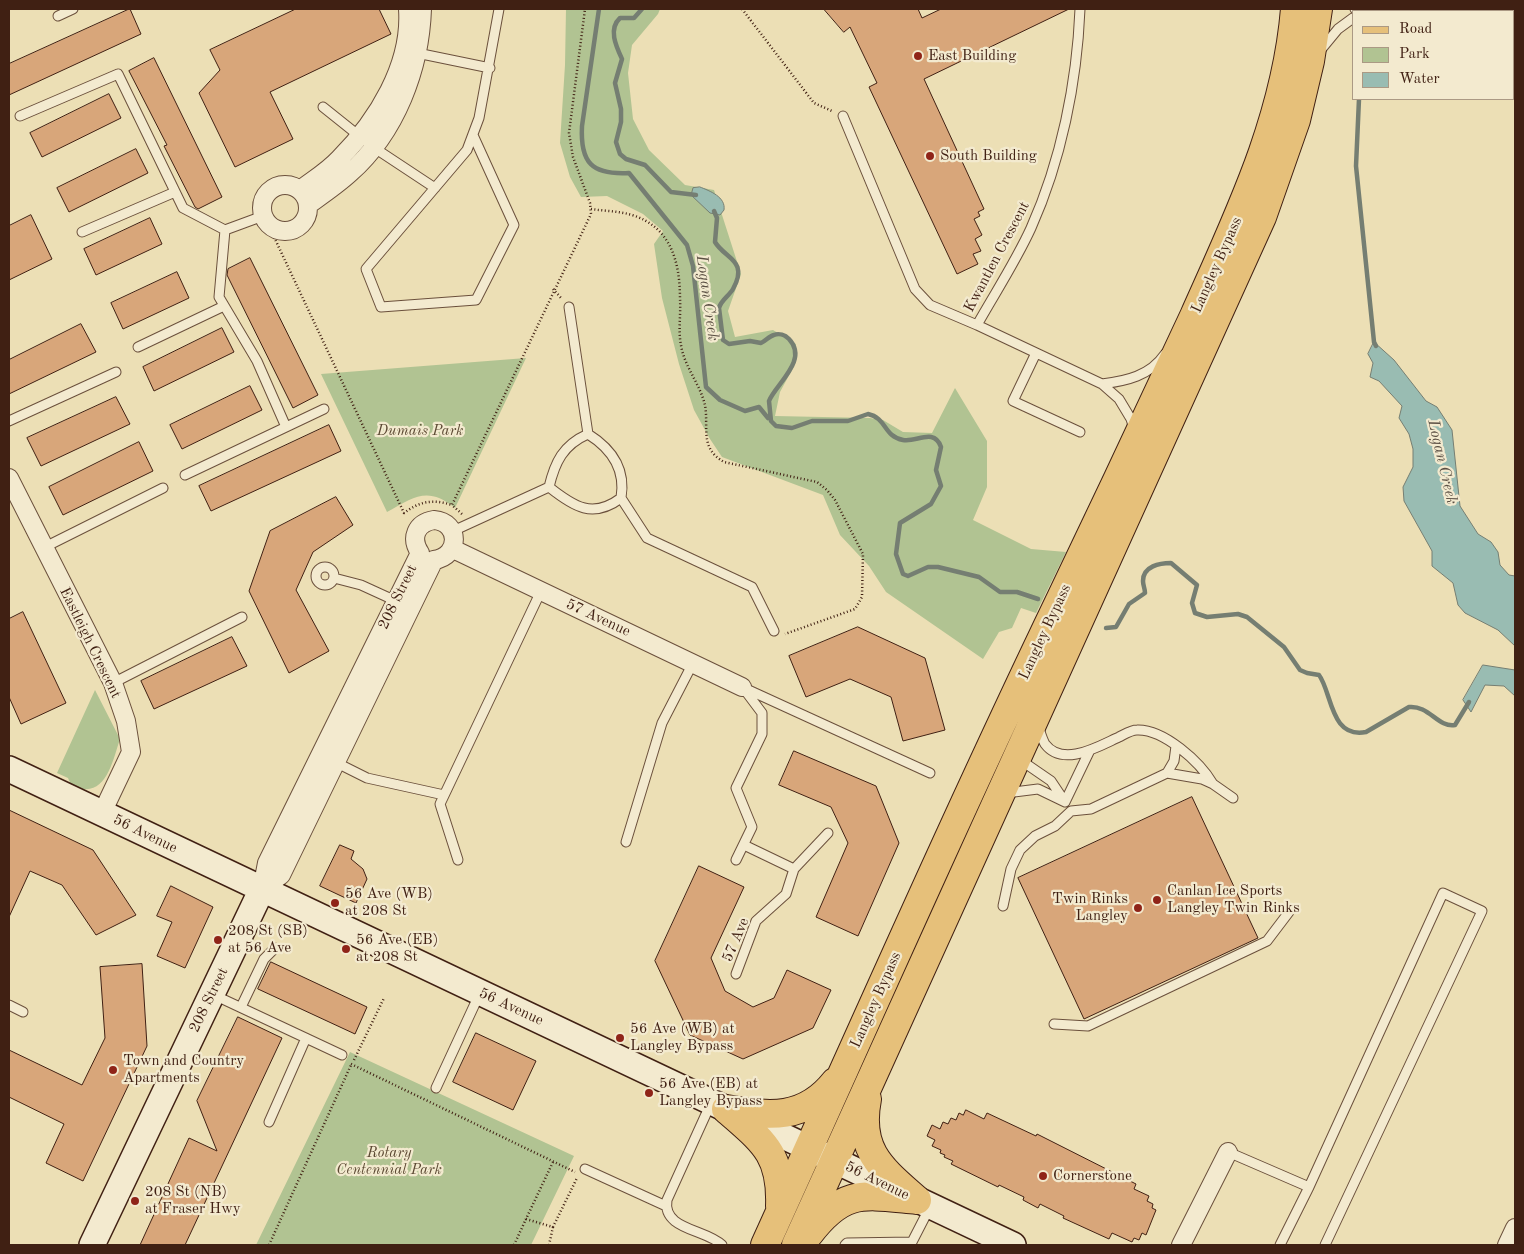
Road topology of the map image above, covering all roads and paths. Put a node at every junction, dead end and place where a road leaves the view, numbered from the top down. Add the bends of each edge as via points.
1 (73, 9) edge
2 (408, 9) edge
3 (422, 9) edge
4 (499, 9) edge
5 (585, 9) edge
6 (742, 9) edge
7 (1080, 9) edge
8 (1295, 9) edge
9 (1318, 9) edge
10 (58, 16) dead end
11 (1352, 19) edge
12 (417, 53) junction
13 (1310, 61) junction
14 (490, 68) junction
15 (323, 107) dead end
16 (20, 116) dead end
17 (842, 116) joint
18 (473, 134) junction
19 (366, 142) junction
20 (435, 188) junction
21 (175, 192) junction
22 (304, 198) junction
23 (590, 209) junction
24 (263, 216) junction
25 (225, 230) junction
26 (82, 232) dead end
27 (274, 237) dead end
28 (224, 306) junction
29 (569, 307) dead end
30 (1193, 317) junction
31 (977, 325) junction
32 (138, 347) dead end
33 (1036, 352) junction
34 (116, 372) dead end
35 (1102, 384) junction
36 (324, 409) dead end
37 (9, 421) edge
38 (286, 427) junction
39 (1080, 432) dead end
40 (588, 434) junction
41 (1136, 442) junction
42 (185, 475) dead end
43 (9, 478) edge
44 (549, 487) junction
45 (163, 488) dead end
46 (621, 498) junction
47 (452, 505) junction
48 (461, 528) junction
49 (43, 548) junction
50 (452, 549) junction
51 (334, 578) dead end
52 (542, 591) junction
53 (396, 601) junction
54 (242, 617) dead end
55 (774, 631) joint
56 (693, 663) junction
57 (113, 683) junction
58 (742, 687) junction
59 (1035, 718) junction
60 (1010, 741) junction
61 (1176, 746) junction
62 (1090, 750) junction
63 (337, 763) junction
64 (9, 769) edge
65 (930, 773) dead end
66 (1167, 773) junction
67 (1213, 784) junction
68 (1001, 794) junction
69 (444, 795) junction
70 (1233, 798) dead end
71 (1065, 802) junction
72 (1071, 811) junction
73 (102, 813) junction
74 (828, 833) dead end
75 (626, 842) dead end
76 (744, 845) junction
77 (458, 860) dead end
78 (736, 860) dead end
79 (794, 869) junction
80 (262, 889) junction
81 (1004, 906) dead end
82 (1289, 912) dead end
83 (275, 948) dead end
84 (736, 974) dead end
85 (480, 992) junction
86 (212, 994) junction
87 (384, 998) dead end
88 (9, 1005) edge
89 (241, 1007) junction
90 (23, 1012) dead end
91 (1054, 1024) dead end
92 (306, 1038) junction
93 (342, 1055) dead end
94 (351, 1064) junction
95 (845, 1070) junction
96 (870, 1082) junction
97 (436, 1088) dead end
98 (719, 1105) junction
99 (269, 1122) dead end
100 (809, 1148) junction
101 (1228, 1152) joint
102 (834, 1160) junction
103 (553, 1162) junction
104 (585, 1169) dead end
105 (1309, 1187) junction
106 (924, 1203) junction
107 (666, 1206) junction
108 (780, 1211) junction
109 (526, 1219) junction
110 (553, 1226) junction
111 (1515, 1228) edge
112 (897, 1243) edge
113 (92, 1245) edge
114 (269, 1245) edge
115 (514, 1245) edge
116 (550, 1245) edge
117 (722, 1245) edge
118 (764, 1245) edge
119 (796, 1245) edge
120 (800, 1245) edge
121 (845, 1245) edge
122 (1013, 1245) edge
123 (1182, 1245) edge
124 (1280, 1245) edge
125 (1325, 1245) edge
126 (1507, 1245) edge

1 - 10 lane
2 - 19 street via 403,51
3 - 12 street
4 - 14 lane
5 - 23 path via 569,133 573,157
6 - 17 path via 814,103
7 - 31 lane, Kwantlen Crescent via 1068,105 1046,190 1031,229
8 - 30 main road, Langley Bypass via 1286,72 1272,130 1234,227
9 - 13 main road, Langley Bypass
11 - 13 lane via 1338,29
12 - 14 lane
12 - 19 street via 410,81 389,123
13 - 59 main road, Langley Bypass via 1296,120 1262,217
14 - 18 lane
15 - 19 lane
16 - 21 lane via 118,74
17 - 31 lane via 915,289 930,304
18 - 20 lane via 467,150
18 - 20 lane via 514,225 476,300 381,307 366,269
19 - 20 lane
19 - 22 street via 338,160
21 - 25 lane via 183,208
21 - 26 lane
22 - 24 street via 286,184 271,189 262,201
22 - 24 street via 305,218 301,224 287,231 273,227
23 - 47 path
23 - 55 path via 631,214 659,229 672,247 680,279 680,343 704,404 706,441 712,453 724,462 820,484 835,500 863,554 862,597 855,609 783,635
24 - 25 lane
25 - 28 lane via 219,297
27 - 47 path via 404,513 425,501 438,500
28 - 32 lane
28 - 38 lane via 257,361
29 - 40 lane
30 - 35 lane via 1162,359 1142,375
30 - 41 main road, Langley Bypass
31 - 33 lane, Kwantlen Crescent
33 - 35 lane, Kwantlen Crescent
33 - 39 lane via 1013,401
34 - 37 lane
35 - 41 lane, Kwantlen Crescent via 1119,399 1131,419
36 - 38 lane
38 - 42 lane
40 - 44 lane via 574,440 564,450
40 - 46 lane via 612,453 624,483
41 - 60 main road, Langley Bypass
43 - 49 street, Eastleigh Crescent
44 - 46 lane via 585,508 600,510
44 - 48 lane
45 - 49 lane
46 - 55 lane via 647,538 752,588
47 - 48 path via 465,516
48 - 50 street
48 - 53 street, 208 Street via 439,520 419,526 414,540 420,553
49 - 57 street, Eastleigh Crescent
50 - 52 street, 57 Avenue
50 - 63 street, 208 Street via 444,557 434,560
51 - 53 lane via 361,585
52 - 56 street, 57 Avenue
52 - 69 lane
53 - 80 street, 208 Street via 267,863
54 - 57 lane
56 - 58 street, 57 Avenue
56 - 75 lane via 662,723
57 - 73 street, Eastleigh Crescent via 126,721 131,752
58 - 65 lane
58 - 76 lane via 762,713 762,734 736,788 752,828
59 - 60 main road, Langley Bypass
59 - 62 lane via 1046,744 1056,752 1069,756
60 - 68 main road, Langley Bypass
60 - 71 lane via 1051,781
60 - 95 main road, Langley Bypass
61 - 62 lane via 1161,734 1135,730
61 - 66 lane via 1174,761
61 - 67 lane via 1206,773
62 - 71 lane
63 - 69 lane via 367,778
63 - 80 street, 208 Street via 280,875
64 - 73 main road, 56 Avenue
66 - 67 lane via 1184,774
66 - 72 lane via 1091,809
67 - 70 lane
68 - 71 lane via 1038,789
68 - 96 main road, Langley Bypass
69 - 77 lane via 440,804
71 - 72 lane
72 - 81 lane via 1020,850 1011,869
73 - 80 main road, 56 Avenue
74 - 79 lane, 57 Ave
76 - 78 lane
76 - 79 lane
79 - 84 lane, 57 Ave via 786,894 756,921
80 - 85 main road, 56 Avenue
80 - 86 main road, 208 Street
82 - 91 lane via 1267,941 1088,1026
83 - 89 lane via 264,959
85 - 97 lane
85 - 98 main road, 56 Avenue
86 - 89 lane
86 - 113 main road, 208 Street
87 - 94 path
88 - 90 lane
89 - 92 lane
92 - 93 lane
92 - 99 lane
94 - 103 path
94 - 114 path
95 - 98 main road via 827,1093 797,1110 760,1115
95 - 100 main road, Langley Bypass
96 - 102 main road, Langley Bypass
96 - 106 main road via 865,1107 867,1143 873,1158 885,1172
98 - 100 main road, 56 Avenue
98 - 107 lane
98 - 108 main road via 763,1144 776,1163 781,1186
100 - 102 main road, 56 Avenue
100 - 108 main road, Langley Bypass
101 - 105 lane
101 - 123 street
102 - 106 main road, 56 Avenue
102 - 119 main road, Langley Bypass
103 - 109 path
103 - 110 path via 579,1174
104 - 107 lane
105 - 124 lane
105 - 125 lane via 1443,893 1482,911
106 - 112 lane via 912,1242
106 - 120 main road via 871,1196 843,1201 828,1211
106 - 122 main road, 56 Avenue
107 - 117 lane via 671,1219
108 - 118 main road, Langley Bypass
109 - 110 path
109 - 115 path
110 - 116 path
111 - 126 street
112 - 121 lane

